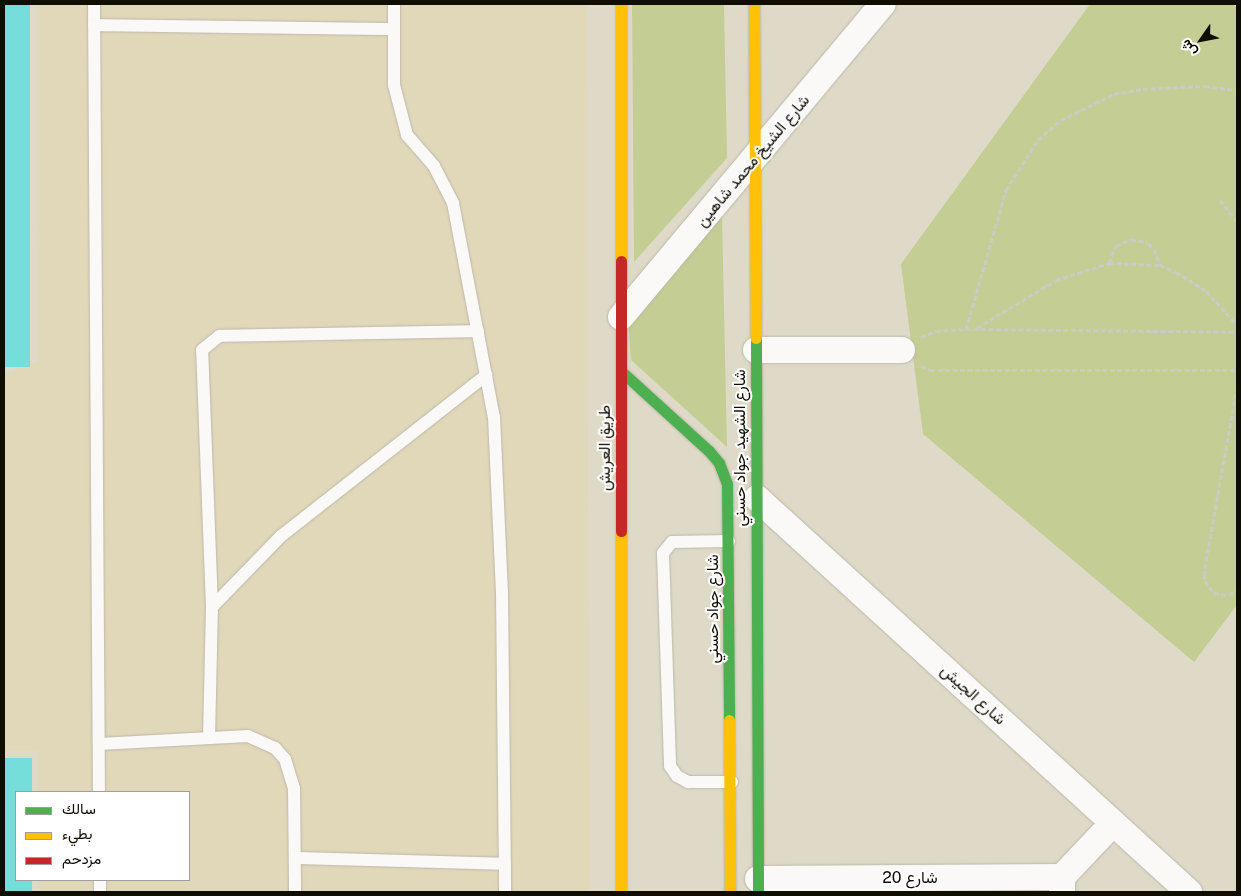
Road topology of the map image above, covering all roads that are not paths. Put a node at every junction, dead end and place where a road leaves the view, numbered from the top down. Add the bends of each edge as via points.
1 (94, 4) edge
2 (394, 4) edge
3 (621, 4) edge
4 (754, 4) edge
5 (883, 4) edge
6 (94, 25) junction
7 (394, 29) junction
8 (755, 158) junction
9 (622, 317) junction
10 (478, 331) junction
11 (756, 350) junction
12 (902, 350) road end
13 (621, 371) junction
14 (486, 375) junction
15 (757, 498) junction
16 (729, 541) junction
17 (212, 606) junction
18 (210, 738) junction
19 (98, 744) junction
20 (730, 782) junction
21 (757, 783) junction
22 (99, 791) edge
23 (1113, 823) junction
24 (294, 858) junction
25 (505, 864) junction
26 (1062, 885) edge
27 (758, 886) edge
28 (295, 892) edge
29 (505, 892) edge
30 (621, 892) edge
31 (730, 892) edge
32 (1189, 892) edge

1 - 6 lane
2 - 7 lane
3 - 9 street, طريق العريش
4 - 8 street, شارع الشهيد جواد حسني
5 - 8 street, شارع الشيخ محمد شاهين
6 - 7 lane
6 - 19 lane
7 - 10 lane via 394,85 405,127 434,166 453,203
8 - 9 street, شارع الشيخ محمد شاهين
8 - 11 street, شارع الشهيد جواد حسني
9 - 13 street, طريق العريش
10 - 14 lane
10 - 17 lane via 219,336 206,344 200,357
11 - 12 street
11 - 15 street, شارع الشهيد جواد حسني
13 - 16 street, شارع جواد حسني via 719,463 729,491
13 - 30 street, طريق العريش
14 - 17 lane via 281,536
14 - 25 lane via 494,417 502,593
15 - 21 street, شارع الشهيد جواد حسني
15 - 23 street, شارع الجيش
16 - 20 street, شارع جواد حسني
16 - 20 lane via 672,542 663,553 670,766 677,776 688,782
17 - 18 lane
18 - 19 lane
18 - 24 lane via 248,736 262,740 285,759 294,788
19 - 22 lane
20 - 21 lane
20 - 31 street, شارع جواد حسني
21 - 27 street, شارع الشهيد جواد حسني
23 - 26 street
23 - 32 street, شارع الجيش
24 - 25 lane
24 - 28 lane
25 - 29 lane
26 - 27 street, شارع 20

